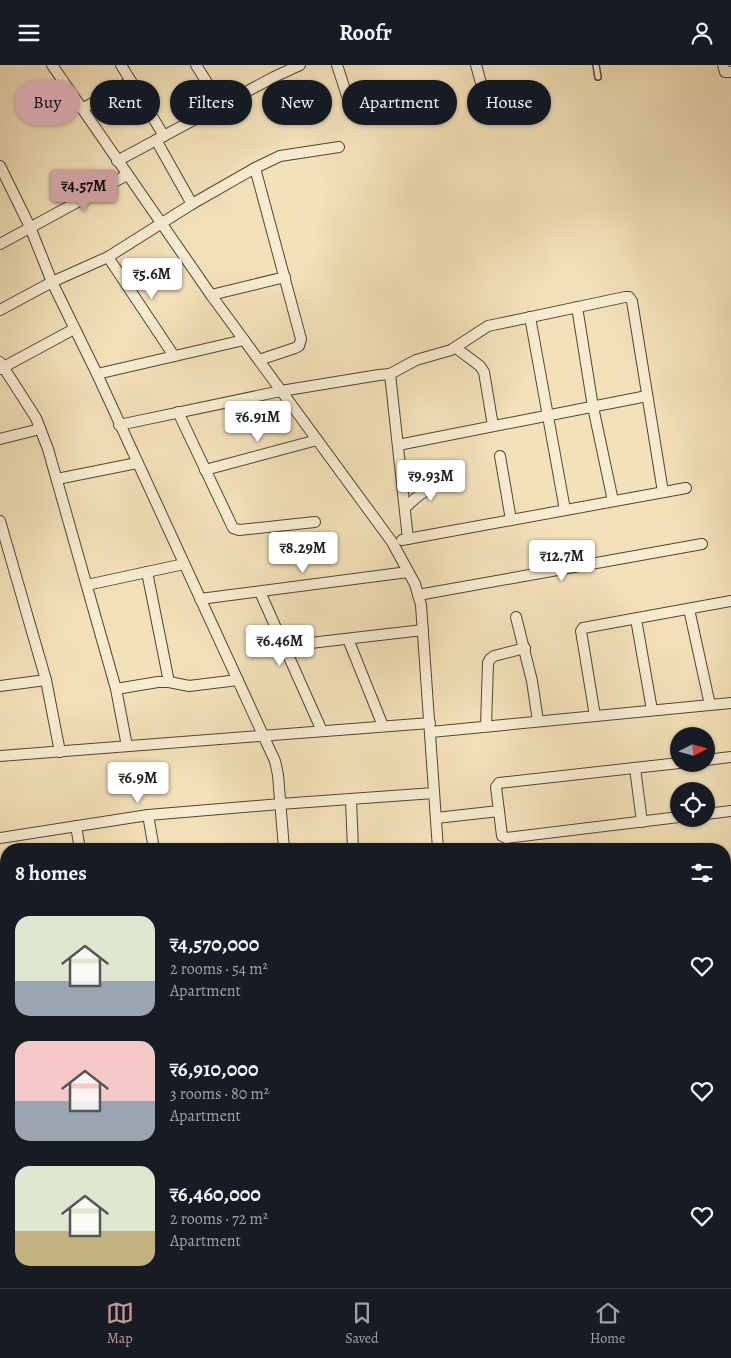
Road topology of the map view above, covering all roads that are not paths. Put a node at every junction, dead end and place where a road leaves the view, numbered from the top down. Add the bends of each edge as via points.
1 (52, 65) edge
2 (121, 65) edge
3 (196, 65) edge
4 (300, 65) edge
5 (337, 65) edge
6 (476, 65) edge
7 (596, 65) edge
8 (723, 65) edge
9 (731, 72) edge
10 (598, 77) dead end
11 (130, 80) edge
12 (205, 80) edge
13 (342, 80) edge
14 (480, 80) edge
15 (252, 89) edge
16 (90, 104) edge
17 (82, 109) junction
18 (153, 125) edge
19 (184, 125) edge
20 (160, 138) junction
21 (339, 147) dead end
22 (117, 161) junction
23 (0, 166) edge
24 (255, 168) junction
25 (127, 175) junction
26 (192, 204) junction
27 (162, 224) junction
28 (30, 227) junction
29 (0, 244) edge
30 (108, 257) junction
31 (285, 277) junction
32 (52, 281) junction
33 (211, 295) junction
34 (577, 307) junction
35 (0, 310) edge
36 (530, 317) junction
37 (74, 329) junction
38 (244, 339) junction
39 (456, 348) junction
40 (174, 356) junction
41 (259, 360) junction
42 (1, 366) edge
43 (96, 374) junction
44 (390, 374) junction
45 (281, 391) junction
46 (647, 396) junction
47 (593, 407) junction
48 (178, 412) junction
49 (547, 416) junction
50 (119, 425) junction
51 (493, 426) junction
52 (40, 429) junction
53 (0, 439) edge
54 (317, 440) junction
55 (398, 445) junction
56 (500, 456) dead end
57 (137, 463) junction
58 (205, 470) junction
59 (57, 479) junction
60 (449, 481) dead end
61 (686, 488) dead end
62 (663, 492) junction
63 (613, 501) junction
64 (404, 508) junction
65 (565, 510) junction
66 (511, 520) junction
67 (0, 521) edge
68 (315, 522) dead end
69 (408, 539) junction
70 (392, 542) junction
71 (702, 544) dead end
72 (184, 564) junction
73 (147, 572) junction
74 (408, 572) junction
75 (87, 585) junction
76 (260, 592) junction
77 (418, 595) junction
78 (200, 599) junction
79 (731, 601) edge
80 (689, 609) junction
81 (516, 617) dead end
82 (636, 619) junction
83 (423, 631) junction
84 (348, 639) junction
85 (284, 646) junction
86 (525, 648) junction
87 (46, 680) junction
88 (238, 680) junction
89 (169, 682) junction
90 (0, 685) edge
91 (116, 689) junction
92 (731, 703) edge
93 (710, 705) junction
94 (652, 710) junction
95 (595, 716) junction
96 (538, 721) junction
97 (383, 726) junction
98 (486, 726) junction
99 (431, 727) junction
100 (322, 731) junction
101 (264, 735) junction
102 (127, 746) junction
103 (60, 752) junction
104 (0, 756) edge
105 (731, 757) edge
106 (715, 759) edge
107 (670, 764) edge
108 (636, 768) junction
109 (434, 793) junction
110 (350, 800) junction
111 (280, 804) junction
112 (499, 811) junction
113 (731, 811) edge
114 (715, 813) edge
115 (148, 815) junction
116 (436, 818) junction
117 (670, 818) edge
118 (642, 822) junction
119 (76, 826) junction
120 (0, 838) edge
121 (79, 843) edge
122 (153, 843) edge
123 (283, 843) edge
124 (353, 843) edge
125 (438, 843) edge

1 - 17 street
2 - 11 street
3 - 12 street
4 - 15 street
5 - 13 street
6 - 14 street
7 - 10 lane
8 - 9 street via 725,72
16 - 17 street
17 - 22 street
18 - 20 street
19 - 20 street
20 - 22 street
20 - 26 street
21 - 24 street via 285,154
22 - 25 street
23 - 28 street
24 - 26 street
24 - 31 street
25 - 27 street
25 - 28 street
26 - 27 street
27 - 30 street
27 - 33 street
28 - 29 street
28 - 32 street
30 - 32 street
30 - 40 street
31 - 33 street
31 - 41 street via 301,343
32 - 35 street
32 - 37 street
33 - 38 street
34 - 36 street
34 - 46 street via 629,297
34 - 47 street
36 - 39 street via 488,326
36 - 49 street
37 - 42 street
37 - 43 street
38 - 40 street
38 - 41 street
39 - 44 street via 416,360
39 - 51 street via 484,372
40 - 43 street
41 - 45 street
42 - 52 street
43 - 50 street
44 - 45 street
44 - 55 street
45 - 48 street
45 - 54 street
46 - 47 street
46 - 62 street
47 - 49 street
47 - 63 street
48 - 50 street
48 - 58 street
49 - 51 street
49 - 65 street
50 - 57 street
51 - 55 street
52 - 53 street
52 - 59 street
54 - 58 street
54 - 70 street
55 - 64 street
56 - 66 street
57 - 59 street
57 - 72 street
58 - 68 street via 236,530
59 - 75 street
60 - 64 street via 430,487
61 - 62 street
62 - 63 street
63 - 65 street
64 - 69 street
65 - 66 street
66 - 69 street
67 - 87 street
69 - 70 street
70 - 74 street
71 - 77 street
72 - 73 street
72 - 78 street
73 - 75 street
73 - 89 street
74 - 76 street
74 - 77 street
75 - 91 street
76 - 78 street
76 - 85 street
77 - 83 street
78 - 88 street
79 - 80 street
80 - 82 street
80 - 93 street
81 - 86 street
82 - 94 street
82 - 95 street via 582,629
83 - 84 street
83 - 99 street
84 - 85 street
84 - 97 street
85 - 100 street
86 - 96 street
86 - 98 street via 494,656 488,663
87 - 90 street
87 - 103 street
88 - 89 street via 189,687
88 - 101 street
89 - 91 street
91 - 102 street
92 - 93 street
93 - 94 street
94 - 95 street
95 - 96 street
96 - 98 street
97 - 99 street
97 - 100 street
98 - 99 street
99 - 109 street
100 - 101 street
101 - 102 street
101 - 111 street via 277,769
102 - 103 street
103 - 104 street
105 - 106 street
107 - 108 street
108 - 112 street via 499,783 496,787
108 - 118 street
109 - 110 street
109 - 116 street
110 - 111 street
110 - 124 street
111 - 115 street
111 - 123 street
112 - 116 street
112 - 118 street via 502,836 506,838
113 - 114 street
115 - 119 street
115 - 122 street
116 - 125 street
117 - 118 street
119 - 120 street
119 - 121 street

